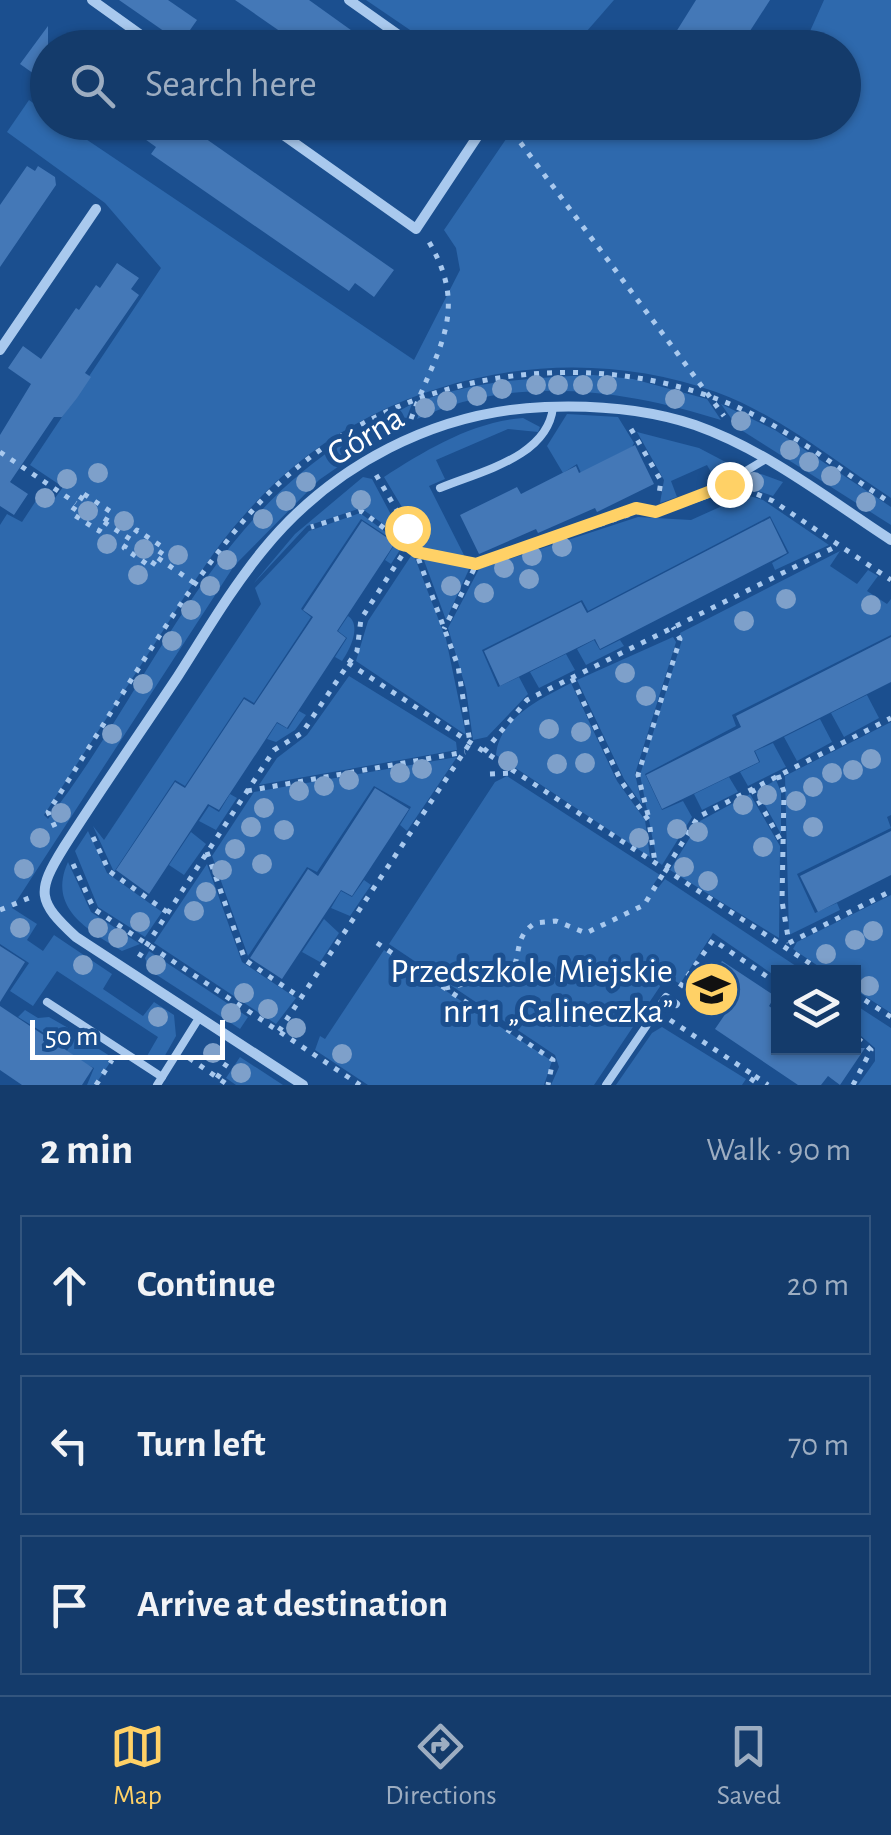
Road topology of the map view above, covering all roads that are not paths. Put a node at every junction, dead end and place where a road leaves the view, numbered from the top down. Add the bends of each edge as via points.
1 (92, 0) edge
2 (349, 0) edge
3 (134, 30) edge
4 (392, 30) edge
5 (290, 140) edge
6 (476, 140) edge
7 (96, 210) dead end
8 (0, 350) edge
9 (553, 407) junction
10 (766, 460) junction
11 (440, 488) dead end
12 (656, 512) road end
13 (891, 540) edge
14 (48, 1002) dead end
15 (674, 1002) road end
16 (200, 1018) junction
17 (159, 1081) edge
18 (303, 1085) edge
19 (606, 1085) edge

1 - 3 street
2 - 4 street
5 - 6 street via 416,230
7 - 8 street
9 - 10 street, Górna via 660,416 722,436
9 - 11 lane via 545,436 528,450
9 - 16 street, Górna via 463,417 428,429 327,490 265,547 64,846 43,892 46,908 76,937
10 - 12 lane via 729,484
10 - 13 street, Górna
14 - 17 lane
15 - 19 lane via 666,997
16 - 17 lane
16 - 18 street

